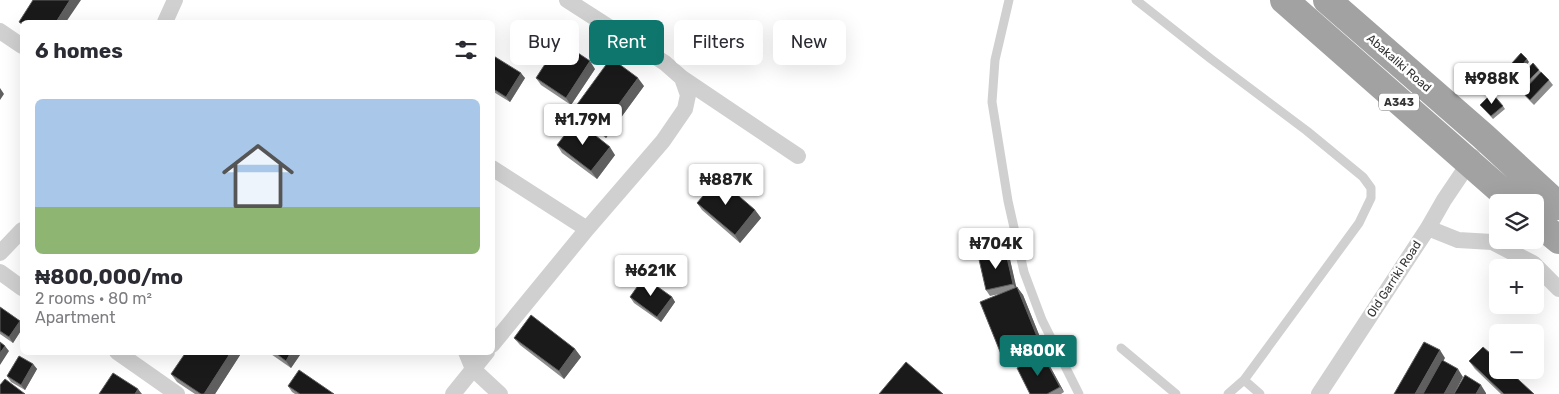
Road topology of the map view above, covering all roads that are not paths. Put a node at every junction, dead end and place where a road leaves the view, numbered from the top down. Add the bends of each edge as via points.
1 (174, 0) edge
2 (567, 0) edge
3 (1009, 0) edge
4 (1136, 0) edge
5 (1284, 0) edge
6 (1327, 0) edge
7 (166, 20) edge
8 (0, 31) edge
9 (20, 45) edge
10 (682, 78) junction
11 (1483, 136) junction
12 (798, 156) dead end
13 (1469, 164) junction
14 (495, 170) edge
15 (1505, 194) edge
16 (1559, 206) edge
17 (1428, 228) junction
18 (1544, 228) edge
19 (587, 229) junction
20 (20, 232) edge
21 (1559, 240) edge
22 (0, 253) edge
23 (0, 272) edge
24 (20, 287) edge
25 (1559, 289) edge
26 (495, 341) edge
27 (1120, 348) dead end
28 (120, 355) edge
29 (467, 355) edge
30 (485, 355) edge
31 (473, 369) junction
32 (1244, 380) junction
33 (177, 394) edge
34 (453, 394) edge
35 (500, 394) edge
36 (1080, 394) edge
37 (1176, 394) edge
38 (1228, 394) edge
39 (1260, 394) edge
40 (1319, 394) edge

1 - 7 street
2 - 10 street via 665,62
3 - 36 lane via 994,60 992,102 1008,201 1024,272 1042,320
4 - 32 lane via 1307,131 1363,177 1371,188 1371,198 1358,223
5 - 13 highway, A343
6 - 11 highway, Abakaliki Road / A343
8 - 9 street
10 - 12 street
10 - 19 street via 688,95 685,110 663,141
11 - 13 street, Old Garriki Road
11 - 16 highway, Abakaliki Road / A343
13 - 15 highway, A343
13 - 17 street, Old Garriki Road
14 - 19 street
17 - 25 street via 1458,240 1492,242 1533,263
17 - 40 street, Old Garriki Road
18 - 21 highway
19 - 26 street
20 - 22 street
23 - 24 street
27 - 37 lane
28 - 33 street
29 - 31 street
30 - 31 street
31 - 34 street
31 - 35 street
32 - 38 lane
32 - 39 lane

